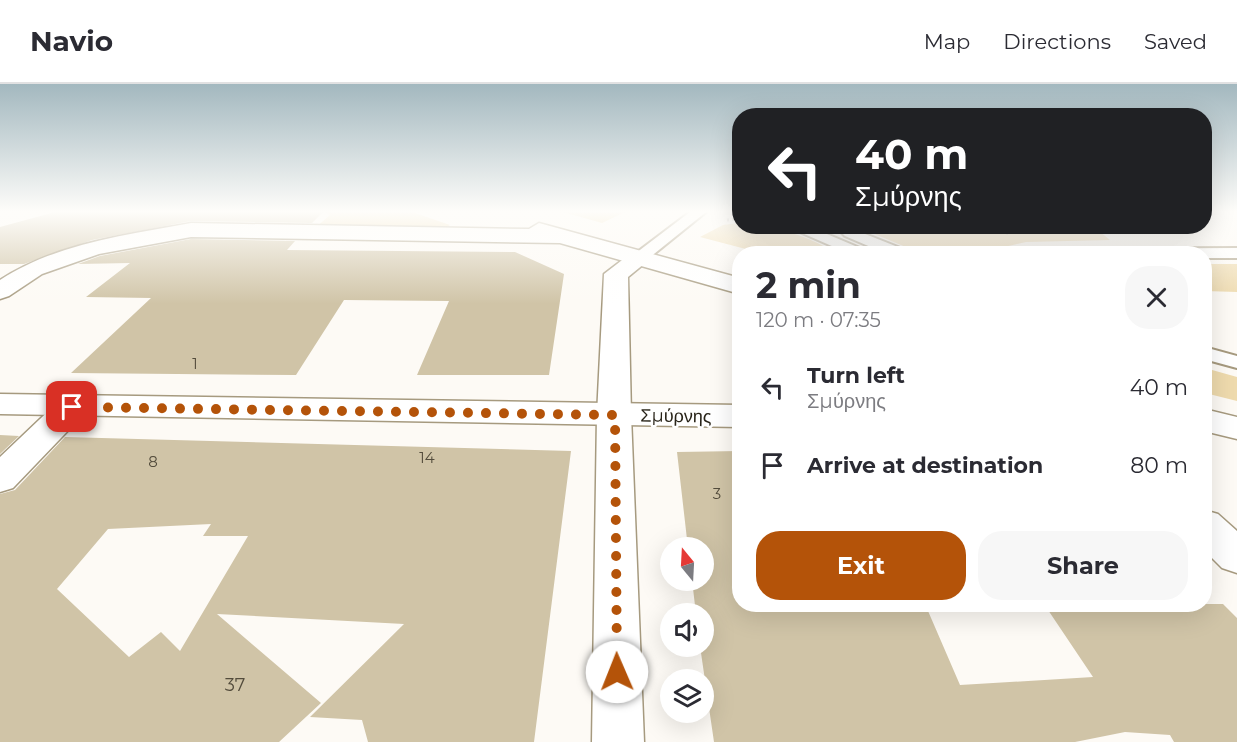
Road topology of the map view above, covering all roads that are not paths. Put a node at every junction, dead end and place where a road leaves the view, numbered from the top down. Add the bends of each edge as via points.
1 (123, 243) edge
2 (583, 243) edge
3 (659, 243) edge
4 (1212, 253) edge
5 (1237, 253) edge
6 (638, 259) junction
7 (732, 284) edge
8 (0, 291) edge
9 (1212, 356) edge
10 (1237, 362) edge
11 (0, 404) edge
12 (72, 407) junction
13 (615, 415) junction
14 (732, 416) edge
15 (1212, 422) edge
16 (1237, 429) edge
17 (0, 479) edge
18 (1212, 533) edge
19 (1237, 556) edge
20 (618, 742) edge

1 - 8 street via 94,248 33,269
2 - 6 street
3 - 6 lane
4 - 5 lane
6 - 7 street
6 - 13 street via 616,274
9 - 10 lane
11 - 12 street, Σμύρνης
12 - 13 street, Σμύρνης
12 - 17 street
13 - 14 street, Σμύρνης
13 - 20 street
15 - 16 street
18 - 19 street

